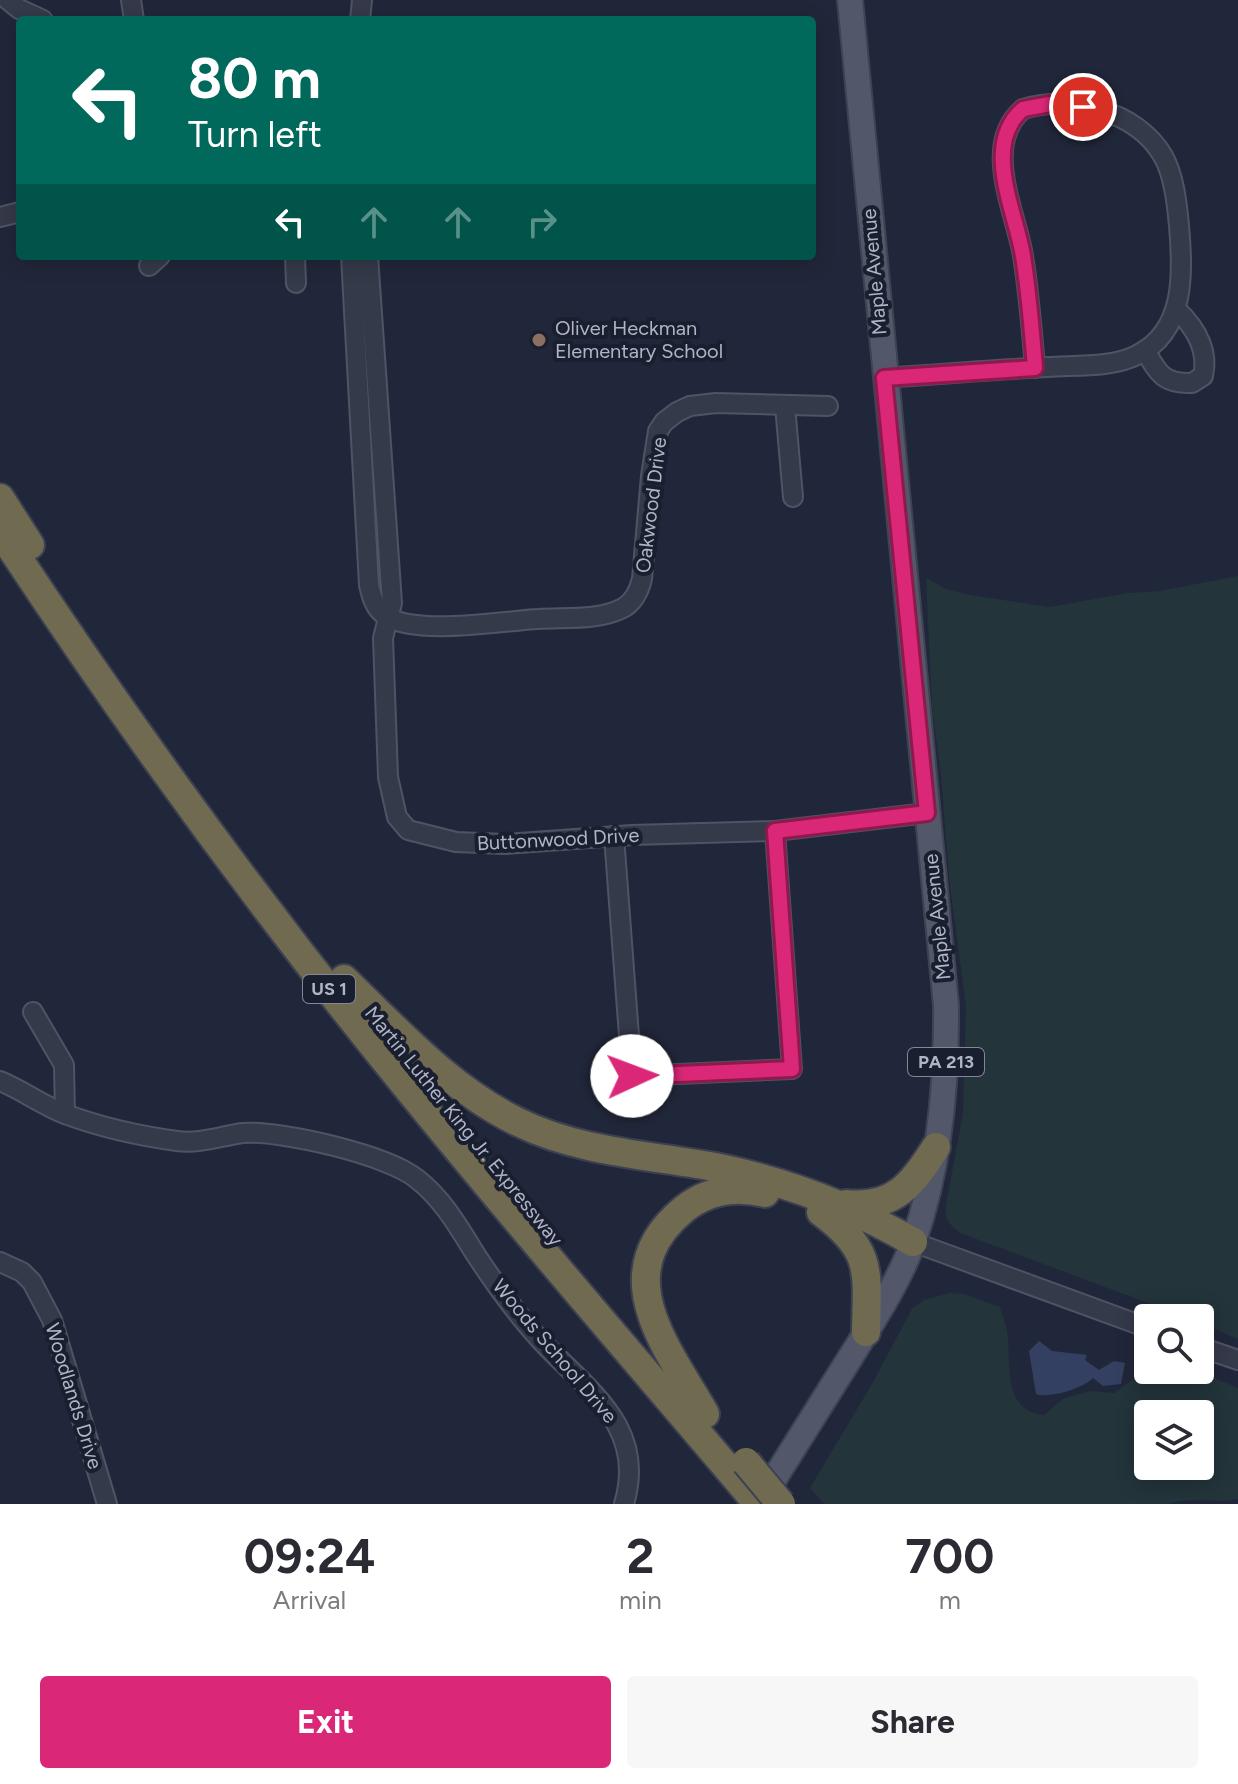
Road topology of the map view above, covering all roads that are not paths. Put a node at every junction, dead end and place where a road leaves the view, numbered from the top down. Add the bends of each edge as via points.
1 (8, 0) edge
2 (850, 0) edge
3 (34, 16) edge
4 (295, 260) edge
5 (351, 260) edge
6 (368, 260) edge
7 (296, 283) dead end
8 (1176, 309) junction
9 (1145, 350) junction
10 (1035, 368) junction
11 (884, 378) junction
12 (785, 406) junction
13 (828, 406) dead end
14 (793, 497) dead end
15 (0, 498) edge
16 (0, 531) edge
17 (387, 617) junction
18 (927, 813) junction
19 (775, 831) junction
20 (614, 836) junction
21 (344, 979) junction
22 (33, 1012) dead end
23 (0, 1081) edge
24 (65, 1114) junction
25 (936, 1147) junction
26 (824, 1206) junction
27 (913, 1242) junction
28 (0, 1262) edge
29 (1134, 1323) edge
30 (866, 1332) junction
31 (1214, 1352) edge
32 (1238, 1360) edge
33 (705, 1414) junction
34 (741, 1471) junction
35 (107, 1504) edge
36 (624, 1504) edge
37 (758, 1504) edge
38 (781, 1504) edge

1 - 3 street
2 - 11 main road, Maple Avenue / PA 213
4 - 7 street
5 - 17 street via 369,585 374,605
6 - 17 street, Buttonwood Drive via 392,603
8 - 9 street
8 - 9 street via 1198,337 1206,363 1203,376 1192,383 1167,379 1158,374
8 - 10 street via 1182,263 1177,208 1155,144 1126,120 1095,109 1050,104 1023,109 1007,130 1004,181 1023,255
9 - 10 street via 1123,360
10 - 11 street
11 - 18 main road, Maple Avenue / PA 213
12 - 13 street, Oakwood Drive
12 - 14 street
12 - 17 street, Oakwood Drive via 690,406 664,422 651,476 642,579 626,607 601,615 463,626 419,625
15 - 21 highway, Martin Luther King Jr. Expressway / US 1 via 186,769
16 - 34 highway, Martin Luther King Jr. Expressway / US 1 via 171,779 330,990 496,1196
17 - 20 street, Buttonwood Drive via 383,638 388,777 401,824 417,833 484,845
18 - 19 street, Buttonwood Drive
18 - 25 main road, Maple Avenue / PA 213 via 946,1005 946,1079
19 - 20 street, Buttonwood Drive
19 - 20 street via 792,1069 632,1076
21 - 26 highway via 456,1083 519,1123 589,1146 753,1176
21 - 33 highway, Martin Luther King Jr. Expressway / US 1
22 - 24 street via 64,1065
23 - 24 street, Woods School Drive
24 - 36 street, Woods School Drive via 181,1141 264,1133 376,1158 416,1178 445,1207 510,1305 615,1419 629,1455
25 - 26 highway via 907,1187 892,1197 864,1205
25 - 27 main road, Maple Avenue / PA 213
26 - 27 highway via 878,1221
26 - 30 highway via 861,1253 867,1272
26 - 33 highway via 754,1190 726,1190 693,1202 656,1243 645,1277 650,1313
27 - 29 street
27 - 30 main road, Maple Avenue / PA 213
28 - 35 street, Woodlands Drive via 32,1282 52,1320
30 - 37 main road, Maple Avenue / PA 213
31 - 32 street
33 - 34 highway, Martin Luther King Jr. Expressway / US 1
34 - 37 highway, Martin Luther King Jr. Expressway / US 1
34 - 38 highway, Martin Luther King Jr. Expressway / US 1, bridge

